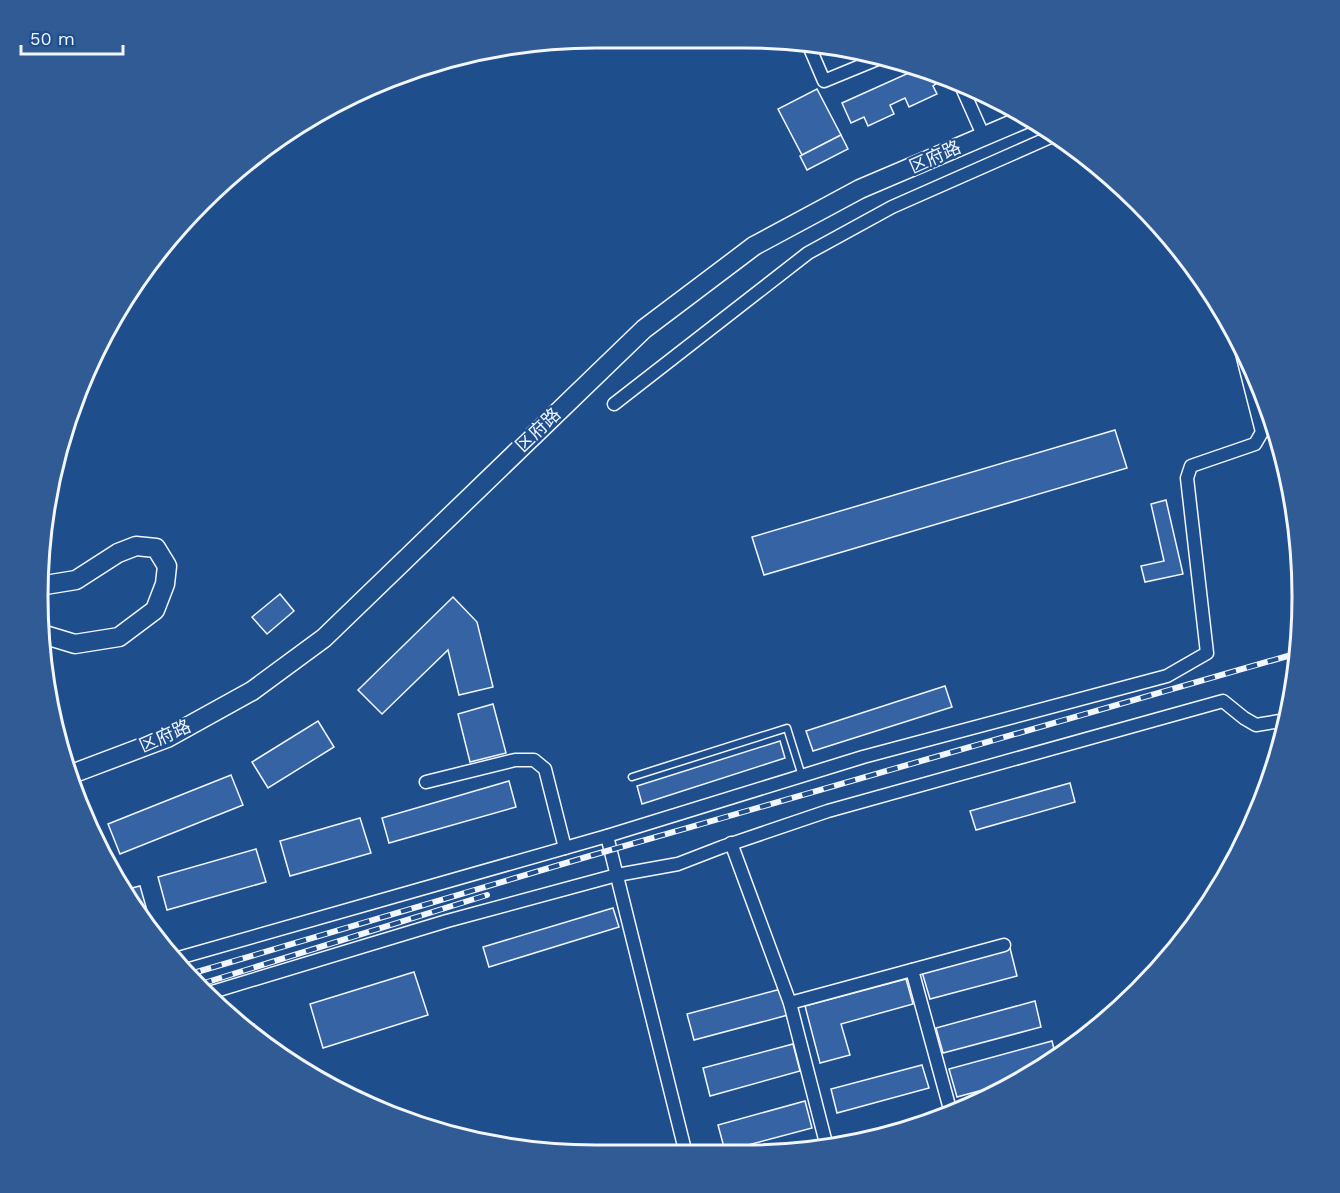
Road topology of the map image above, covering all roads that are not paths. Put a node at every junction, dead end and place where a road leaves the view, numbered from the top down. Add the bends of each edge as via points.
1 (812, 53) edge
2 (868, 63) edge
3 (966, 96) edge
4 (1018, 121) edge
5 (983, 135) junction
6 (1046, 139) edge
7 (614, 404) dead end
8 (1264, 424) edge
9 (48, 584) edge
10 (49, 636) edge
11 (1277, 722) edge
12 (77, 772) edge
13 (802, 776) junction
14 (632, 777) dead end
15 (426, 782) dead end
16 (607, 836) junction
17 (731, 843) junction
18 (565, 848) junction
19 (617, 875) junction
20 (1004, 945) dead end
21 (183, 957) edge
22 (912, 970) junction
23 (216, 991) edge
24 (790, 1003) junction
25 (949, 1105) edge
26 (825, 1138) edge
27 (684, 1145) edge

1 - 2 street via 824,81
3 - 5 street
4 - 5 main road, 区府路
5 - 12 main road, 区府路 via 860,189 754,246 644,329 324,638 252,691 167,738
6 - 7 street via 892,207 808,254
8 - 13 street via 1255,444 1191,466 1187,478 1207,653 1167,676
9 - 10 main road via 76,580 136,546 156,548 167,566 165,585 154,610 119,637 75,644
11 - 17 street via 1256,725 1223,701 828,811
13 - 14 lane via 787,728
13 - 16 street
15 - 18 street via 515,760 534,760 545,769
16 - 18 street
16 - 19 street
17 - 19 street via 678,864
17 - 24 street
18 - 21 street
19 - 23 street via 447,921
19 - 27 street
20 - 22 street
22 - 24 street
22 - 25 street
24 - 26 street

